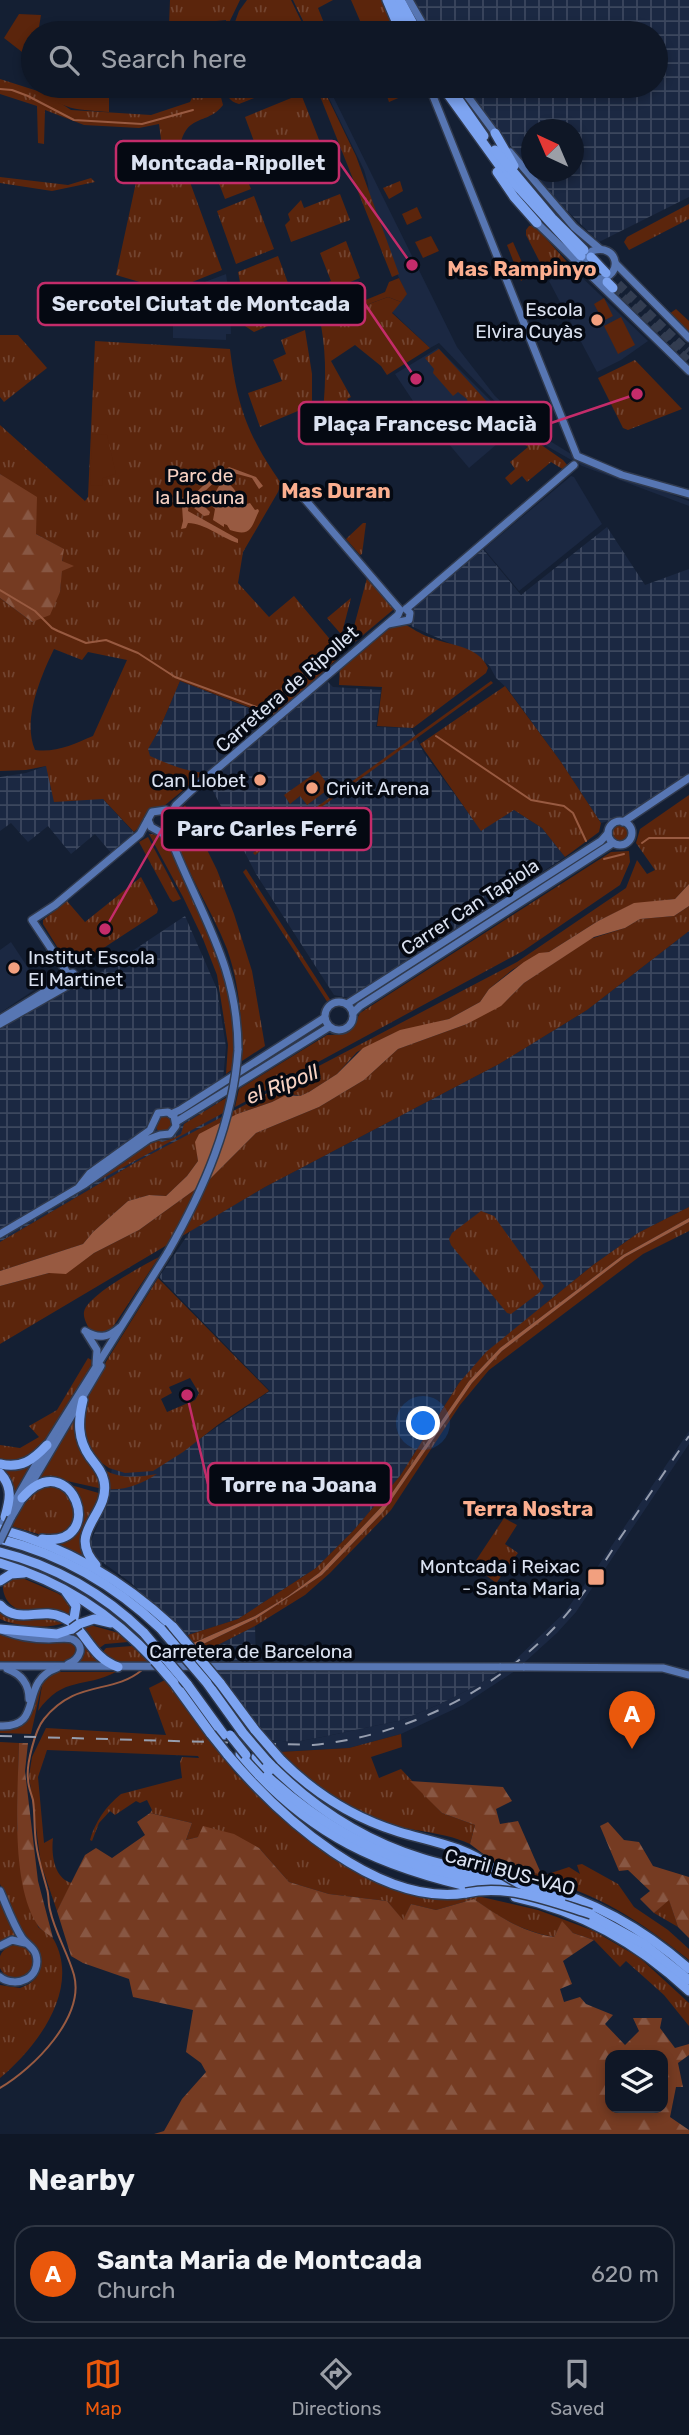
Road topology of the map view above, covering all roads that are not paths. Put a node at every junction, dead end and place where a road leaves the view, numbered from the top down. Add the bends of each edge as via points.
1 (387, 0) edge
2 (393, 0) edge
3 (400, 0) edge
4 (410, 0) edge
5 (395, 21) edge
6 (404, 21) edge
7 (411, 21) edge
8 (421, 21) edge
9 (434, 98) edge
10 (451, 98) edge
11 (458, 98) edge
12 (469, 98) edge
13 (495, 134) junction
14 (482, 142) junction
15 (534, 197) junction
16 (537, 223) joint
17 (600, 248) junction
18 (586, 260) junction
19 (615, 264) junction
20 (607, 280) junction
21 (689, 338) edge
22 (689, 371) edge
23 (571, 468) dead end
24 (296, 489) dead end
25 (689, 494) edge
26 (401, 614) junction
27 (689, 778) edge
28 (166, 818) junction
29 (148, 819) junction
30 (627, 824) junction
31 (156, 830) junction
32 (608, 833) junction
33 (140, 834) junction
34 (613, 843) junction
35 (172, 844) junction
36 (67, 979) junction
37 (347, 1004) junction
38 (353, 1013) junction
39 (0, 1018) edge
40 (324, 1018) junction
41 (0, 1024) edge
42 (329, 1027) junction
43 (171, 1114) junction
44 (176, 1122) junction
45 (153, 1125) junction
46 (160, 1135) junction
47 (79, 1186) junction
48 (0, 1234) edge
49 (131, 1313) junction
50 (111, 1346) junction
51 (94, 1371) junction
52 (83, 1400) junction
53 (47, 1446) junction
54 (0, 1464) edge
55 (0, 1473) edge
56 (22, 1498) junction
57 (8, 1517) junction
58 (0, 1528) edge
59 (30, 1537) junction
60 (0, 1540) edge
61 (0, 1552) edge
62 (0, 1563) edge
63 (30, 1573) junction
64 (104, 1574) junction
65 (0, 1581) edge
66 (63, 1588) junction
67 (0, 1605) edge
68 (0, 1622) edge
69 (73, 1624) junction
70 (0, 1630) edge
71 (126, 1632) junction
72 (61, 1666) junction
73 (0, 1667) edge
74 (118, 1667) junction
75 (689, 1675) edge
76 (0, 1725) edge
77 (234, 1734) junction
78 (236, 1756) junction
79 (275, 1760) junction
80 (314, 1814) junction
81 (0, 1891) edge
82 (591, 1914) junction
83 (26, 1943) junction
84 (0, 1946) edge
85 (689, 1969) edge
86 (1, 1978) edge
87 (689, 1980) edge
88 (689, 1992) edge

1 - 5 highway
2 - 6 highway
3 - 7 highway
4 - 8 main road
9 - 25 main road via 574,452 622,475
10 - 14 highway
11 - 15 highway
12 - 13 main road
13 - 15 highway
13 - 17 main road via 587,240
14 - 16 highway via 507,187
14 - 18 highway via 520,192
15 - 18 highway
16 - 18 main road
17 - 18 main road
17 - 19 main road via 610,252
18 - 20 highway
19 - 20 main road
19 - 21 main road
20 - 22 main road
23 - 26 main road, Carretera de Ripollet
24 - 26 main road
26 - 28 main road, Carretera de Ripollet
27 - 30 main road
28 - 29 main road via 152,812
28 - 31 main road
28 - 35 main road
29 - 31 main road
29 - 33 main road
30 - 32 main road via 612,824
30 - 34 main road via 632,836 628,842
31 - 33 main road
31 - 35 main road
32 - 34 main road
32 - 37 main road, Carrer Can Tapiola
33 - 36 main road via 32,919
34 - 38 main road, Carrer Can Tapiola
35 - 49 main road, bridge via 226,967 235,1003 238,1051 234,1092 218,1146 168,1252
36 - 39 main road
36 - 41 main road
37 - 38 main road
37 - 40 main road via 330,1004
38 - 42 main road via 346,1028
40 - 42 main road
40 - 43 main road
42 - 44 main road
43 - 44 main road
43 - 45 main road via 158,1114
44 - 46 main road via 173,1132
45 - 46 main road
45 - 47 main road
46 - 47 main road
47 - 48 main road
49 - 50 main road
49 - 51 main road via 107,1336 85,1331 98,1353
50 - 51 main road
50 - 52 main road
51 - 53 main road
52 - 56 main road
52 - 64 highway via 81,1437 101,1472 104,1489 85,1546
53 - 54 highway via 23,1465
53 - 57 main road
55 - 57 highway via 10,1490
56 - 57 main road
56 - 59 highway via 35,1486 51,1482 70,1490 79,1508 76,1524 66,1536
57 - 58 main road
57 - 60 main road, bridge
58 - 59 highway
59 - 64 highway
60 - 77 highway, bridge via 48,1554 121,1595 162,1629 207,1683
61 - 77 highway, bridge via 66,1577 102,1598 144,1633
62 - 63 highway
63 - 65 highway via 11,1574
63 - 66 highway
64 - 79 highway, bridge via 173,1627
66 - 69 highway via 75,1603
66 - 71 highway
67 - 74 highway via 16,1615 63,1617 98,1656
68 - 69 highway via 44,1628
69 - 70 highway via 57,1634
69 - 71 highway via 97,1619
70 - 72 main road via 22,1637 74,1641 79,1657
71 - 78 highway, bridge via 174,1683 211,1734
72 - 73 main road, Carretera de Barcelona
72 - 74 main road, Carretera de Barcelona
72 - 76 main road via 37,1681 23,1720
73 - 76 main road via 20,1676 29,1698 21,1718
74 - 75 main road, Carretera de Barcelona, bridge via 663,1668
77 - 78 highway, bridge
77 - 79 highway, bridge
77 - 80 highway, bridge
78 - 80 highway
78 - 82 highway, bridge via 283,1814 353,1864 387,1881 448,1895 509,1891
78 - 88 highway via 316,1825 362,1852 410,1872 527,1899 581,1918 636,1948
79 - 82 highway, bridge via 357,1815 462,1849 518,1883
79 - 85 highway via 319,1806 372,1838 430,1861 552,1890 591,1905 654,1941
80 - 82 highway, Carril BUS-VAO, bridge via 375,1849 421,1867 530,1892
81 - 83 main road
82 - 87 highway, Carril BUS-VAO via 644,1944
83 - 84 main road via 12,1940
83 - 86 main road via 36,1956 32,1975 17,1983

